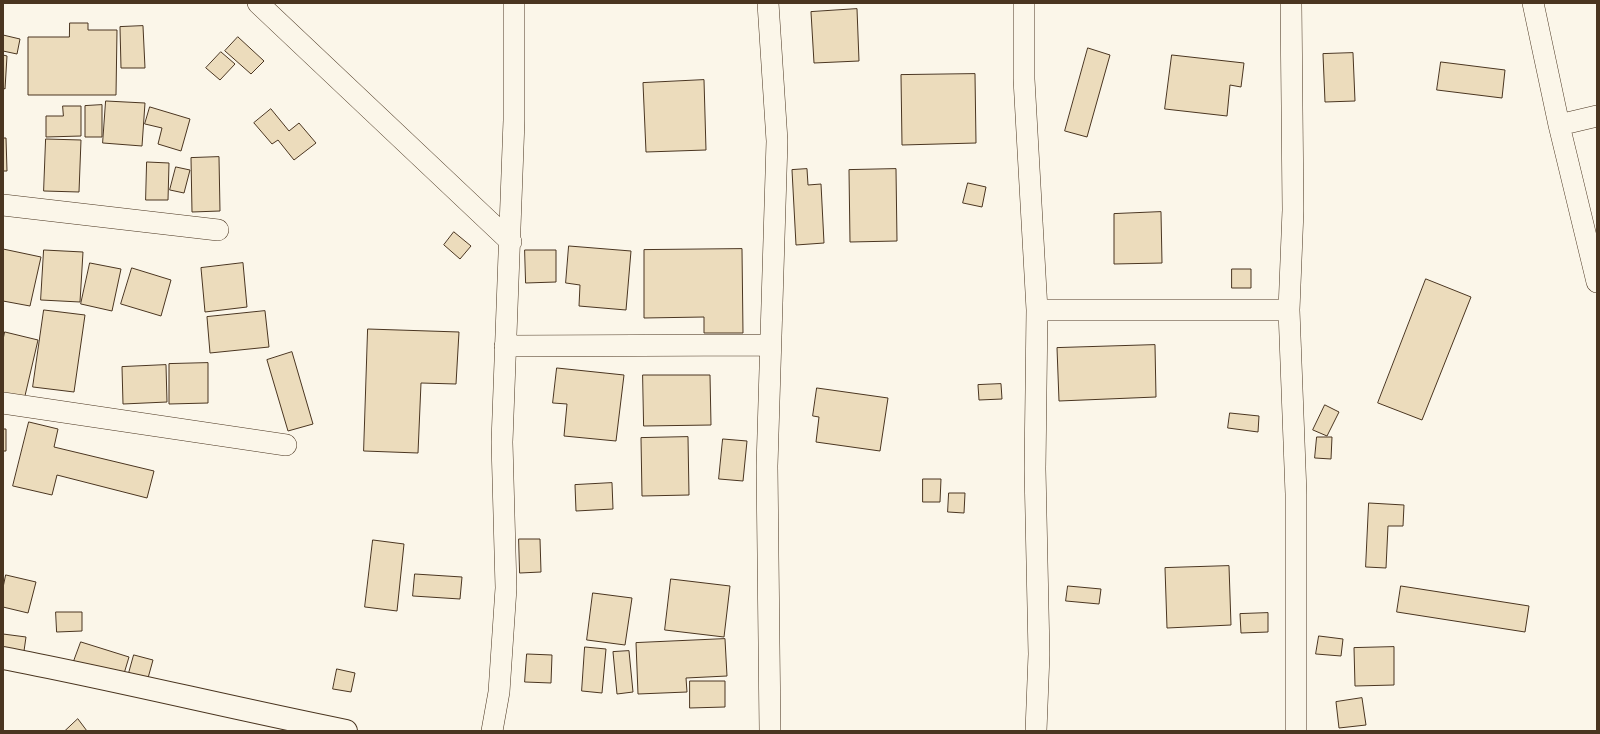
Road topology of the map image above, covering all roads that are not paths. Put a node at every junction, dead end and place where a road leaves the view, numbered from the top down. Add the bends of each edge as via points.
1 (258, 3) edge
2 (514, 3) edge
3 (768, 3) edge
4 (1024, 3) edge
5 (1291, 3) edge
6 (1533, 3) edge
7 (1597, 116) edge
8 (1559, 125) junction
9 (3, 205) edge
10 (218, 230) dead end
11 (511, 242) junction
12 (1597, 282) edge
13 (1037, 310) junction
14 (1289, 310) junction
15 (770, 345) junction
16 (505, 346) junction
17 (3, 403) edge
18 (286, 445) dead end
19 (3, 658) edge
20 (346, 731) edge
21 (492, 731) edge
22 (770, 731) edge
23 (1036, 731) edge
24 (1296, 731) edge

1 - 11 street
2 - 11 street
3 - 15 street via 777,141
4 - 13 street via 1024,79
5 - 14 street via 1293,194
6 - 8 street
7 - 8 street
8 - 12 street
9 - 10 street
11 - 16 street
13 - 14 street
13 - 23 street via 1035,468 1039,654
14 - 24 street via 1296,494
15 - 16 street
15 - 22 street via 767,574
16 - 21 street via 502,442 506,588 499,692
17 - 18 street
19 - 20 main road

